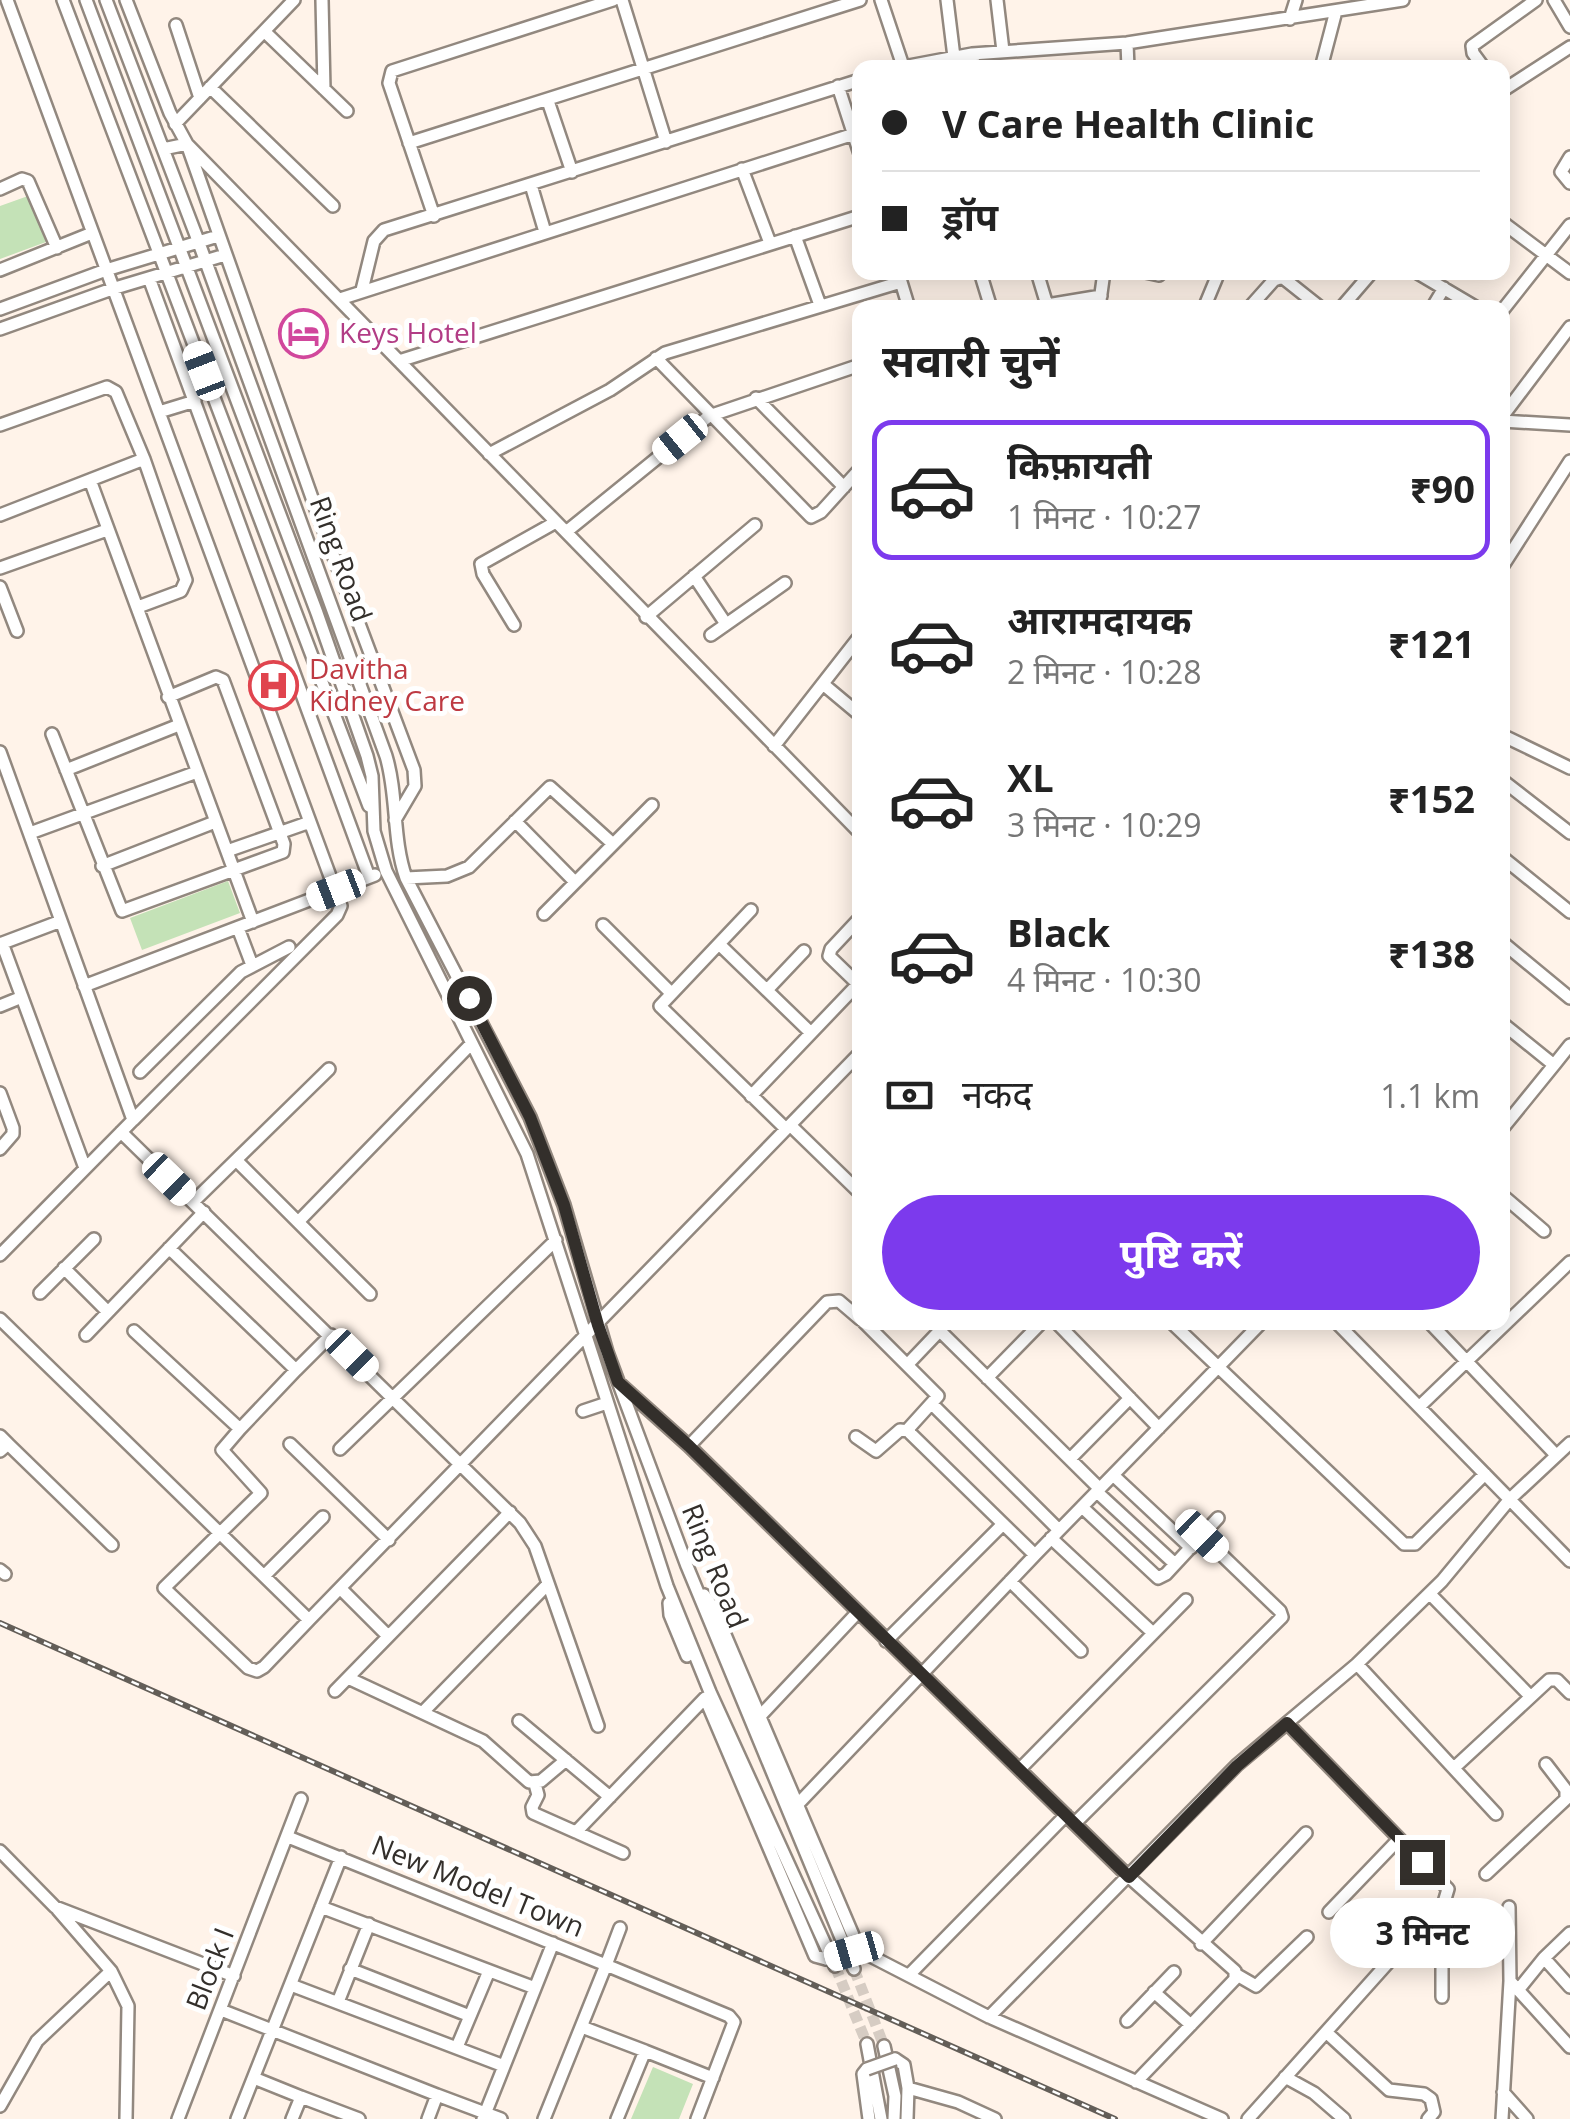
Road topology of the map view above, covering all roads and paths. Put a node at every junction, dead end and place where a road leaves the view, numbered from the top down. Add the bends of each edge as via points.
1 (7, 0) edge
2 (63, 0) edge
3 (86, 0) edge
4 (106, 0) edge
5 (126, 0) edge
6 (294, 0) edge
7 (322, 0) edge
8 (613, 0) edge
9 (622, 0) edge
10 (860, 0) edge
11 (881, 0) edge
12 (946, 0) edge
13 (997, 0) edge
14 (1296, 0) edge
15 (1403, 0) edge
16 (1536, 0) edge
17 (1554, 0) edge
18 (1336, 11) junction
19 (1290, 19) junction
20 (176, 26) dead end
21 (1570, 26) edge
22 (137, 30) junction
23 (265, 32) junction
24 (120, 37) junction
25 (1127, 43) junction
26 (1570, 47) edge
27 (1003, 50) junction
28 (972, 54) junction
29 (954, 57) junction
30 (905, 60) edge
31 (938, 60) edge
32 (973, 60) edge
33 (1128, 60) edge
34 (1324, 60) edge
35 (1478, 60) edge
36 (643, 70) junction
37 (852, 82) edge
38 (838, 86) junction
39 (1510, 86) edge
40 (210, 88) junction
41 (324, 89) junction
42 (200, 98) junction
43 (123, 99) junction
44 (548, 100) junction
45 (106, 106) junction
46 (346, 111) dead end
47 (174, 124) junction
48 (852, 128) edge
49 (852, 135) edge
50 (666, 142) junction
51 (409, 143) junction
52 (187, 144) junction
53 (163, 149) junction
54 (1570, 157) edge
55 (742, 169) junction
56 (572, 172) junction
57 (1570, 183) edge
58 (531, 185) junction
59 (0, 189) edge
60 (332, 206) dead end
61 (434, 216) junction
62 (852, 218) edge
63 (1570, 225) edge
64 (1510, 228) edge
65 (545, 232) junction
66 (92, 233) junction
67 (218, 236) junction
68 (795, 236) junction
69 (199, 243) junction
70 (770, 243) junction
71 (57, 248) junction
72 (180, 249) junction
73 (1545, 254) junction
74 (160, 255) junction
75 (225, 255) junction
76 (206, 261) junction
77 (187, 266) junction
78 (0, 270) edge
79 (106, 270) junction
80 (166, 272) junction
81 (1570, 273) edge
82 (149, 278) junction
83 (891, 280) edge
84 (1274, 280) edge
85 (1286, 280) edge
86 (1365, 280) edge
87 (1430, 280) edge
88 (1444, 288) junction
89 (112, 289) junction
90 (362, 290) junction
91 (340, 300) junction
92 (1256, 300) edge
93 (1310, 300) edge
94 (1348, 300) edge
95 (1437, 300) edge
96 (1464, 300) edge
97 (1510, 300) edge
98 (820, 305) junction
99 (0, 310) edge
100 (1570, 326) edge
101 (0, 329) edge
102 (656, 358) junction
103 (399, 360) junction
104 (852, 368) edge
105 (273, 388) junction
106 (254, 394) junction
107 (756, 398) junction
108 (195, 400) junction
109 (1510, 408) edge
110 (160, 412) junction
111 (709, 416) junction
112 (1510, 420) edge
113 (1570, 424) edge
114 (0, 425) edge
115 (489, 454) junction
116 (144, 459) junction
117 (1570, 461) edge
118 (852, 478) edge
119 (90, 480) junction
120 (844, 487) junction
121 (1553, 488) junction
122 (1570, 492) edge
123 (0, 514) edge
124 (755, 525) dead end
125 (561, 527) junction
126 (107, 530) junction
127 (1510, 555) edge
128 (277, 567) junction
129 (0, 568) edge
130 (256, 574) junction
131 (694, 576) junction
132 (785, 583) dead end
133 (0, 587) edge
134 (138, 607) junction
135 (646, 616) junction
136 (726, 624) junction
137 (514, 625) dead end
138 (17, 632) dead end
139 (712, 635) dead end
140 (852, 652) edge
141 (823, 684) junction
142 (168, 697) junction
143 (852, 709) edge
144 (179, 725) junction
145 (52, 734) dead end
146 (1510, 739) edge
147 (774, 746) junction
148 (0, 752) edge
149 (1570, 768) edge
150 (66, 770) junction
151 (197, 772) junction
152 (1510, 786) edge
153 (652, 804) dead end
154 (84, 815) junction
155 (372, 815) junction
156 (395, 820) junction
157 (216, 822) junction
158 (310, 822) junction
159 (516, 822) junction
160 (852, 825) edge
161 (30, 833) junction
162 (280, 833) junction
163 (1570, 833) edge
164 (612, 844) junction
165 (227, 852) junction
166 (1510, 863) edge
167 (102, 866) junction
168 (386, 870) junction
169 (234, 871) junction
170 (370, 877) junction
171 (406, 878) junction
172 (575, 882) junction
173 (336, 890) junction
174 (751, 910) dead end
175 (1570, 912) edge
176 (544, 914) dead end
177 (62, 921) junction
178 (253, 922) junction
179 (602, 925) dead end
180 (852, 927) edge
181 (238, 928) junction
182 (1, 944) edge
183 (719, 944) junction
184 (289, 947) dead end
185 (1510, 949) edge
186 (804, 952) dead end
187 (252, 964) junction
188 (852, 978) edge
189 (84, 986) junction
190 (767, 990) junction
191 (670, 992) junction
192 (852, 992) edge
193 (22, 998) junction
194 (1570, 998) edge
195 (0, 1006) edge
196 (1510, 1029) edge
197 (812, 1033) junction
198 (471, 1044) junction
199 (1570, 1045) edge
200 (852, 1062) edge
201 (1554, 1065) junction
202 (329, 1069) dead end
203 (140, 1072) dead end
204 (0, 1093) edge
205 (750, 1096) junction
206 (1510, 1117) edge
207 (132, 1120) junction
208 (788, 1127) junction
209 (121, 1132) junction
210 (0, 1149) edge
211 (236, 1160) junction
212 (85, 1168) junction
213 (852, 1186) edge
214 (193, 1202) junction
215 (1510, 1202) edge
216 (204, 1212) junction
217 (299, 1221) junction
218 (1544, 1230) dead end
219 (94, 1239) dead end
220 (556, 1240) junction
221 (170, 1248) junction
222 (0, 1255) edge
223 (1570, 1262) edge
224 (64, 1268) junction
225 (40, 1293) dead end
226 (370, 1294) dead end
227 (852, 1309) edge
228 (108, 1312) junction
229 (0, 1319) edge
230 (1510, 1319) edge
231 (598, 1325) junction
232 (875, 1330) edge
233 (941, 1330) edge
234 (947, 1330) edge
235 (1034, 1330) edge
236 (1064, 1330) edge
237 (1179, 1330) edge
238 (1254, 1330) edge
239 (1344, 1330) edge
240 (1436, 1330) edge
241 (1498, 1330) edge
242 (134, 1331) dead end
243 (86, 1335) dead end
244 (331, 1335) junction
245 (586, 1336) junction
246 (1466, 1360) junction
247 (908, 1364) junction
248 (1218, 1368) junction
249 (296, 1370) junction
250 (987, 1378) junction
251 (618, 1382) junction
252 (394, 1396) junction
253 (1130, 1398) junction
254 (607, 1403) junction
255 (932, 1404) junction
256 (1420, 1406) junction
257 (583, 1411) dead end
258 (1159, 1428) junction
259 (240, 1429) junction
260 (909, 1431) junction
261 (856, 1438) dead end
262 (1570, 1442) edge
263 (3, 1444) edge
264 (290, 1444) dead end
265 (689, 1446) junction
266 (340, 1449) dead end
267 (1556, 1455) junction
268 (1070, 1459) junction
269 (462, 1464) junction
270 (1486, 1474) junction
271 (1113, 1476) junction
272 (1098, 1490) junction
273 (1510, 1499) junction
274 (1082, 1507) junction
275 (510, 1512) junction
276 (322, 1517) dead end
277 (1218, 1518) dead end
278 (1003, 1524) junction
279 (222, 1534) junction
280 (1055, 1534) junction
281 (1202, 1536) junction
282 (389, 1540) junction
283 (112, 1545) dead end
284 (1190, 1548) junction
285 (1035, 1555) junction
286 (1570, 1562) edge
287 (1176, 1564) junction
288 (264, 1576) junction
289 (693, 1580) junction
290 (1010, 1581) junction
291 (548, 1584) junction
292 (668, 1586) junction
293 (341, 1589) junction
294 (1430, 1594) junction
295 (1186, 1600) dead end
296 (857, 1613) junction
297 (309, 1620) junction
298 (1153, 1634) junction
299 (388, 1636) junction
300 (886, 1641) junction
301 (1081, 1650) dead end
302 (1357, 1664) junction
303 (922, 1675) junction
304 (348, 1678) junction
305 (335, 1691) dead end
306 (1570, 1693) edge
307 (1530, 1696) junction
308 (705, 1698) junction
309 (423, 1712) junction
310 (762, 1714) junction
311 (519, 1722) dead end
312 (1287, 1723) junction
313 (598, 1726) dead end
314 (566, 1760) junction
315 (1546, 1764) dead end
316 (1455, 1767) junction
317 (1020, 1770) junction
318 (535, 1784) junction
319 (610, 1796) junction
320 (302, 1799) dead end
321 (1568, 1802) edge
322 (799, 1803) junction
323 (1496, 1814) dead end
324 (1070, 1819) junction
325 (576, 1832) junction
326 (1306, 1834) dead end
327 (288, 1837) junction
328 (1399, 1839) junction
329 (0, 1851) edge
330 (623, 1853) dead end
331 (341, 1858) junction
332 (14, 1865) junction
333 (0, 1868) edge
334 (1486, 1874) dead end
335 (1129, 1877) junction
336 (56, 1907) junction
337 (322, 1907) junction
338 (1509, 1907) dead end
339 (1442, 1909) junction
340 (1330, 1912) dead end
341 (368, 1924) junction
342 (620, 1928) dead end
343 (1570, 1933) edge
344 (1307, 1937) dead end
345 (553, 1942) junction
346 (1201, 1944) junction
347 (856, 1950) junction
348 (1544, 1958) junction
349 (831, 1962) junction
350 (606, 1965) junction
351 (350, 1969) junction
352 (854, 1969) tunnel mouth
353 (111, 1971) junction
354 (489, 1971) junction
355 (1174, 1972) dead end
356 (910, 1974) junction
357 (1237, 1975) junction
358 (234, 1976) junction
359 (291, 1985) junction
360 (1514, 1985) junction
361 (1570, 1987) edge
362 (535, 1988) junction
363 (1154, 1992) junction
364 (1442, 1997) dead end
365 (338, 2002) junction
366 (221, 2010) junction
367 (470, 2016) junction
368 (989, 2018) junction
369 (1127, 2021) dead end
370 (1191, 2025) junction
371 (582, 2027) junction
372 (272, 2030) junction
373 (1326, 2032) junction
374 (866, 2044) tunnel mouth
375 (884, 2046) tunnel mouth
376 (456, 2047) junction
377 (1570, 2047) edge
378 (646, 2051) junction
379 (504, 2066) junction
380 (1285, 2077) junction
381 (254, 2078) junction
382 (713, 2078) junction
383 (1136, 2082) junction
384 (908, 2088) junction
385 (4, 2092) edge
386 (1503, 2092) junction
387 (437, 2095) junction
388 (301, 2097) junction
389 (958, 2102) junction
390 (0, 2106) edge
391 (484, 2116) edge
392 (126, 2119) edge
393 (178, 2119) edge
394 (238, 2119) edge
395 (292, 2119) edge
396 (359, 2119) edge
397 (428, 2119) edge
398 (501, 2119) edge
399 (544, 2119) edge
400 (617, 2119) edge
401 (697, 2119) edge
402 (869, 2119) edge
403 (881, 2119) edge
404 (894, 2119) edge
405 (907, 2119) edge
406 (957, 2119) edge
407 (995, 2119) edge
408 (1222, 2119) edge
409 (1248, 2119) edge
410 (1344, 2119) edge
411 (1428, 2119) edge
412 (1502, 2119) edge
413 (1528, 2119) edge

1 - 66 street
2 - 45 street
3 - 43 street, Ring Road
4 - 24 street, Ring Road
5 - 22 street
6 - 23 street
7 - 41 street
8 - 51 street via 398,67 389,83
9 - 36 street
10 - 36 street
11 - 30 street
12 - 29 street
13 - 27 street
14 - 19 street
15 - 18 street
16 - 35 street via 1472,46
17 - 21 street
18 - 19 street
18 - 34 street
19 - 25 street
20 - 42 street
22 - 24 street
22 - 47 street
23 - 40 street
23 - 41 street
24 - 53 street, Ring Road
25 - 27 street
25 - 33 street
26 - 39 street
27 - 28 street
28 - 29 street
28 - 32 street
29 - 31 street
36 - 44 street
36 - 50 street
37 - 38 street
38 - 48 street
38 - 50 street
40 - 42 street
40 - 60 street
41 - 46 street
42 - 47 street
43 - 45 street
43 - 72 street, Ring Road
44 - 51 street
44 - 56 street
45 - 74 street
47 - 52 street
49 - 55 street
50 - 56 street
51 - 61 street
52 - 53 street
52 - 67 street
52 - 91 street
53 - 69 street, Ring Road
54 - 57 street via 1561,172
55 - 65 street
55 - 70 street
56 - 58 street
58 - 61 street
58 - 65 street
59 - 71 street via 28,182
61 - 90 street via 380,233
62 - 68 street
63 - 73 street
64 - 73 street
65 - 90 street
66 - 71 street
66 - 79 street
67 - 69 street
67 - 75 street
68 - 70 street
68 - 98 street
69 - 72 street
69 - 76 street, Ring Road
70 - 103 street
71 - 78 street
72 - 74 street
72 - 77 street, Ring Road
73 - 81 street
73 - 97 street
74 - 79 street
74 - 80 street
75 - 76 street
75 - 105 street
76 - 77 street
76 - 106 street, Ring Road
77 - 80 street
77 - 155 street, Ring Road via 367,756
79 - 89 street
79 - 99 street
80 - 82 street
80 - 128 street
82 - 89 street
82 - 108 street
83 - 98 street
84 - 92 street
85 - 93 street
86 - 94 street
87 - 88 street
88 - 95 street
88 - 96 street
89 - 101 street
89 - 110 street
90 - 91 street
91 - 103 street
98 - 102 street
100 - 109 street
102 - 111 street
102 - 115 street
103 - 115 street
104 - 107 street
105 - 106 street
105 - 156 street via 414,770 414,786
106 - 156 street, Ring Road via 386,756
107 - 111 street
107 - 120 street
108 - 110 street
108 - 130 street
110 - 158 street
111 - 120 street via 812,517
111 - 125 street
112 - 113 street
114 - 116 street via 112,388
115 - 125 street
116 - 119 street
116 - 134 street via 186,580 181,591
117 - 121 street
118 - 120 street
119 - 123 street
119 - 126 street
121 - 122 street
121 - 127 street
124 - 131 street
125 - 135 street
125 - 137 street via 481,564
126 - 129 street
126 - 134 street
128 - 130 street
128 - 155 street
130 - 170 street
131 - 135 street
131 - 136 street
132 - 136 street
133 - 138 street
134 - 142 street
135 - 147 street
136 - 139 street
140 - 141 street
141 - 143 street
141 - 147 street
142 - 144 street
142 - 162 street via 224,680
144 - 150 street
144 - 151 street
145 - 150 street
146 - 149 street
147 - 160 street
148 - 161 street
150 - 154 street
151 - 154 street
151 - 157 street
152 - 163 street
153 - 164 street
154 - 161 street
154 - 167 street
155 - 168 street, Ring Road
156 - 171 street, Ring Road
157 - 165 street
157 - 167 street
158 - 162 street
158 - 173 street
159 - 164 street via 554,787
159 - 171 street via 459,873
159 - 172 street
161 - 177 street
162 - 165 street
162 - 169 street via 283,852
164 - 172 street
165 - 169 street
166 - 175 street
167 - 169 street via 118,907 126,911
168 - 170 street
168 - 198 street, Ring Road
169 - 178 street
170 - 173 street
171 - 231 street, Ring Road via 530,1117
172 - 176 street
173 - 178 street
173 - 207 street via 337,916
174 - 183 street
177 - 182 street
177 - 189 street
178 - 181 street
179 - 191 street
180 - 188 street via 828,956
181 - 187 street
181 - 189 street
182 - 193 street
183 - 190 street
183 - 191 street
184 - 187 street
185 - 194 street
186 - 190 street
187 - 203 street
189 - 207 street
190 - 197 street
191 - 205 street via 662,1010
192 - 197 street
193 - 195 street
193 - 212 street
196 - 201 street
197 - 205 street
198 - 217 street
198 - 220 street, Ring Road via 527,1154
199 - 201 street
200 - 208 street
201 - 206 street
202 - 211 street
204 - 210 street via 13,1128
205 - 208 street
207 - 209 street
208 - 213 street
208 - 231 street
209 - 212 street
209 - 214 street
211 - 214 street
211 - 217 street
212 - 222 street
214 - 216 street
215 - 218 street
216 - 221 street
216 - 244 street
217 - 226 street
219 - 224 street
220 - 245 street, Ring Road
220 - 252 street
221 - 228 street
221 - 249 street
223 - 230 street
224 - 225 street
224 - 228 street
227 - 265 street via 827,1302
228 - 243 street
229 - 279 street
231 - 245 street
231 - 251 street, Ring Road
232 - 247 street
233 - 247 street
234 - 250 street
235 - 250 street
236 - 253 street
237 - 248 street
238 - 248 street
239 - 256 street
240 - 246 street
241 - 246 street
242 - 259 street
244 - 249 street
244 - 252 street
245 - 254 street, Ring Road
245 - 269 street
246 - 256 street
246 - 267 street
247 - 255 street via 936,1392
248 - 258 street
248 - 270 street via 1408,1546
249 - 259 street
250 - 268 street
251 - 265 street
251 - 289 street, Ring Road
252 - 266 street
252 - 269 street
253 - 258 street
253 - 268 street
254 - 257 street
254 - 292 street, Ring Road
255 - 260 street
255 - 280 street
256 - 270 street
258 - 271 street
259 - 279 street via 222,1450 261,1493
260 - 261 street via 900,1430 876,1451
260 - 278 street
262 - 267 street
263 - 283 street
264 - 282 street
265 - 296 street
267 - 273 street
268 - 272 street
269 - 275 street
269 - 282 street
270 - 273 street
271 - 272 street
271 - 284 street
272 - 274 street
272 - 287 street
273 - 286 street
273 - 294 street
274 - 280 street
274 - 287 street via 1156,1576
275 - 291 street via 535,1546
275 - 299 street
276 - 288 street
277 - 281 street
278 - 285 street
278 - 300 street
279 - 288 street
279 - 297 street via 164,1588 257,1671
280 - 285 street
280 - 298 street
281 - 284 street
281 - 324 street via 1282,1618
282 - 293 street
284 - 287 street
285 - 290 street
288 - 297 street
289 - 310 street via 714,1609
289 - 352 street, Ring Road
290 - 301 street
290 - 303 street
291 - 309 street
291 - 313 street
292 - 308 street via 670,1615
292 - 349 street, Ring Road
293 - 297 street
293 - 299 street
294 - 302 street
294 - 307 street
295 - 298 street
296 - 300 street
296 - 310 street
298 - 317 street
299 - 304 street
300 - 303 street
302 - 312 street
302 - 316 street
303 - 317 street
303 - 322 street
304 - 305 street
304 - 309 street
306 - 307 street via 1553,1679
307 - 316 street
308 - 319 street
308 - 349 street via 815,1956
309 - 318 street via 483,1741
310 - 322 street
311 - 314 street
312 - 328 street
312 - 335 street
314 - 318 street
314 - 319 street
315 - 321 street
316 - 323 street
317 - 324 street
318 - 325 street via 532,1812
319 - 325 street
320 - 327 street, Block I
321 - 334 street
322 - 347 street
324 - 335 street
324 - 356 street
325 - 330 street
326 - 346 street
327 - 331 street, New Model Town
327 - 358 street, Block I
328 - 339 street via 1446,1884
328 - 340 street
329 - 332 street
331 - 337 street
331 - 345 street, New Model Town
332 - 333 street
332 - 336 street
335 - 346 street
335 - 368 street
336 - 353 street
336 - 358 street
337 - 341 street
337 - 359 street
338 - 360 street
339 - 364 street
339 - 373 street
341 - 351 street
341 - 354 street
342 - 350 street
343 - 348 street
344 - 357 street via 1259,1984
345 - 350 street, New Model Town
345 - 362 street
346 - 357 street
347 - 349 street, bridge
347 - 356 street
348 - 360 street
348 - 361 street
350 - 371 street, New Model Town
350 - 382 street via 734,2020
351 - 365 street
351 - 367 street
353 - 385 street via 37,2041
353 - 392 street via 128,2006
354 - 362 street
354 - 367 street
355 - 363 street
356 - 368 street
357 - 370 street
358 - 366 street, Block I
359 - 365 street
359 - 372 street
360 - 377 street
360 - 386 street
362 - 379 street
363 - 369 street
363 - 370 street
365 - 376 street
366 - 372 street
366 - 393 street, Block I
367 - 376 street
368 - 383 street
370 - 383 street
371 - 378 street
371 - 399 street, New Model Town
372 - 381 street
372 - 387 street
373 - 380 street
373 - 411 street via 1389,2090 1431,2099
374 - 403 street
375 - 404 street
376 - 379 street
378 - 382 street
378 - 400 street
379 - 391 street
380 - 409 street
380 - 410 street
381 - 388 street
381 - 394 street
382 - 401 street
383 - 408 street
384 - 389 street
384 - 402 street, bridge via 904,2066 895,2059 867,2069
384 - 405 street
385 - 390 street
386 - 412 street
386 - 413 street
387 - 391 street
387 - 397 street
388 - 395 street
388 - 396 street
389 - 406 street
389 - 407 street
391 - 398 street

